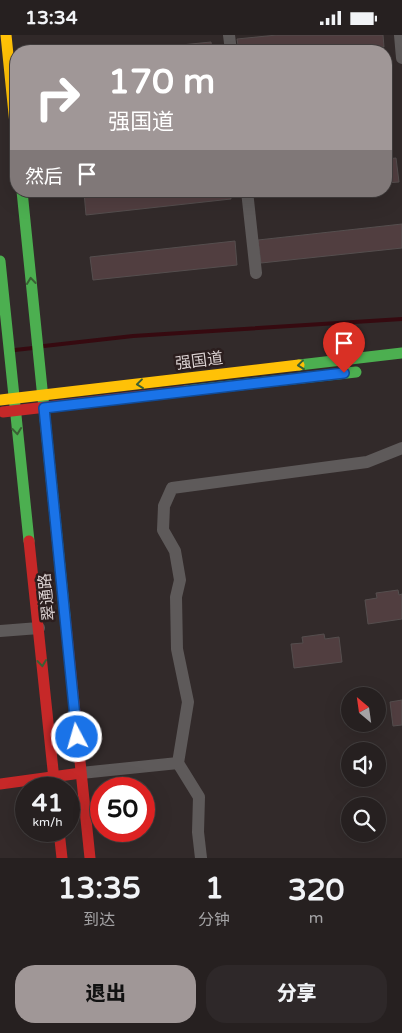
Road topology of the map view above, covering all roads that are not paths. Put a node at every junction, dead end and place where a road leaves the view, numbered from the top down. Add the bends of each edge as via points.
1 (6, 35) edge
2 (400, 35) edge
3 (402, 58) edge
4 (10, 75) edge
5 (23, 197) edge
6 (248, 197) edge
7 (0, 261) edge
8 (256, 273) dead end
9 (402, 353) edge
10 (39, 362) junction
11 (11, 365) junction
12 (363, 371) dead end
13 (70, 392) junction
14 (14, 398) junction
15 (0, 400) edge
16 (40, 400) junction
17 (15, 411) junction
18 (0, 412) edge
19 (402, 447) edge
20 (39, 627) junction
21 (0, 631) edge
22 (178, 763) junction
23 (81, 773) junction
24 (53, 777) edge
25 (70, 777) edge
26 (0, 784) edge
27 (15, 784) edge
28 (60, 842) edge
29 (62, 858) edge
30 (90, 858) edge
31 (201, 858) edge

1 - 4 main road
2 - 3 street
10 -> 5 main road, 翠通路
6 - 8 street
7 - 11 main road, 翠通路
9 -> 13 main road, 强国道
10 - 13 main road via 53,381
10 - 16 main road, 翠通路
11 - 14 main road, 翠通路
11 - 16 main road via 16,377
12 - 16 main road, 强国道 via 72,405
13 - 16 main road, 强国道
14 - 15 main road, 强国道
14 - 16 main road, 强国道
14 - 17 main road, 翠通路
16 - 17 main road, 强国道
16 - 23 main road, 翠通路
17 - 18 main road, 强国道
17 -> 20 main road, 翠通路
19 - 22 street via 367,462 172,488 164,506 163,530 176,551 180,580 176,597 177,649 188,702
20 - 21 street
20 -> 24 main road, 翠通路
22 - 23 street
22 - 31 street via 199,797
23 - 25 main road
23 - 30 main road, 翠通路
26 - 27 main road
28 - 29 main road

